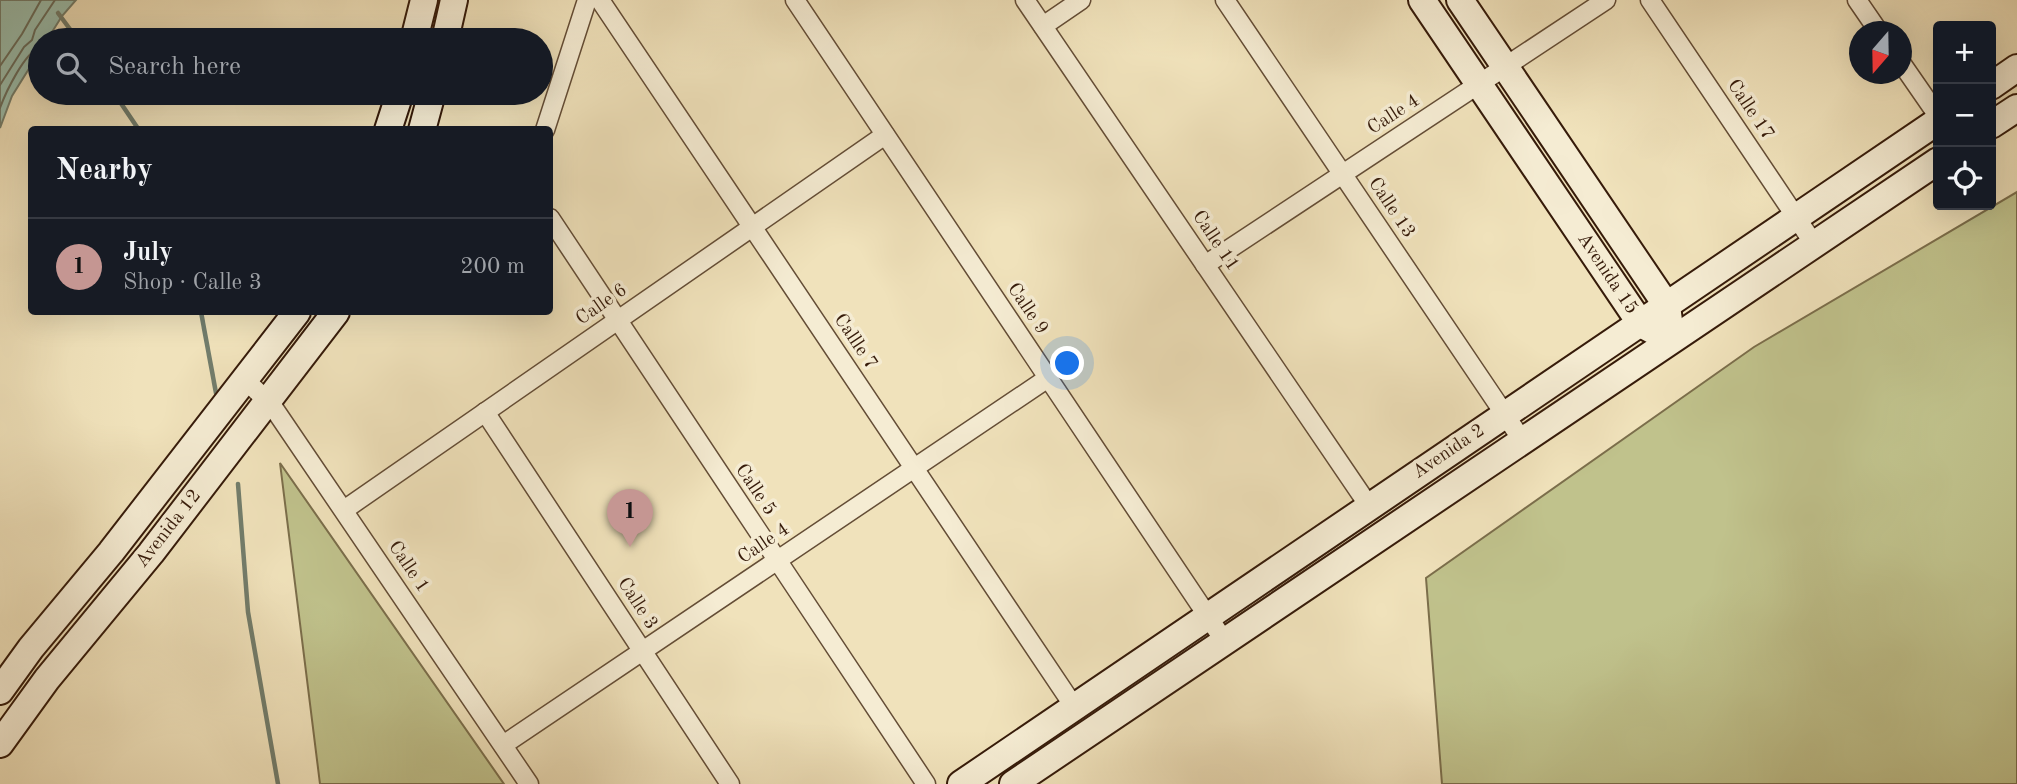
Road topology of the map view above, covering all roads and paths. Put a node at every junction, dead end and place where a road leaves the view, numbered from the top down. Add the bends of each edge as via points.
1 (424, 0) edge
2 (454, 0) edge
3 (587, 0) edge
4 (600, 0) edge
5 (795, 0) edge
6 (1025, 0) edge
7 (1081, 0) edge
8 (1225, 0) edge
9 (1422, 0) edge
10 (1460, 0) edge
11 (1606, 0) edge
12 (1650, 0) edge
13 (1857, 0) edge
14 (1871, 21) edge
15 (1043, 26) junction
16 (417, 28) edge
17 (448, 28) edge
18 (1505, 66) junction
19 (2017, 68) edge
20 (1912, 79) edge
21 (1479, 84) junction
22 (1994, 84) edge
23 (396, 105) edge
24 (429, 105) edge
25 (2017, 108) edge
26 (1933, 111) edge
27 (1996, 122) edge
28 (1933, 123) edge
29 (389, 126) edge
30 (423, 126) edge
31 (546, 126) edge
32 (885, 135) junction
33 (1933, 164) edge
34 (1342, 174) junction
35 (1797, 218) junction
36 (553, 223) edge
37 (752, 227) junction
38 (1814, 244) junction
39 (1205, 265) junction
40 (1667, 306) junction
41 (295, 315) edge
42 (334, 315) edge
43 (617, 320) junction
44 (1641, 324) junction
45 (1671, 340) junction
46 (1048, 378) junction
47 (245, 380) junction
48 (268, 400) junction
49 (485, 412) junction
50 (1505, 415) junction
51 (1522, 440) junction
52 (914, 468) junction
53 (1369, 506) junction
54 (344, 510) junction
55 (777, 561) junction
56 (1208, 616) junction
57 (1225, 642) junction
58 (643, 651) junction
59 (0, 691) edge
60 (1075, 708) junction
61 (0, 744) edge
62 (503, 745) junction
63 (529, 784) edge
64 (730, 784) edge
65 (926, 784) edge
66 (961, 784) edge
67 (1013, 784) edge

1 - 16 main road
2 - 17 main road
3 - 31 street
4 - 37 street, Callle 7
5 - 32 street, Calle 9
6 - 15 street, Calle 11
7 - 15 street
8 - 34 street, Calle 13
9 - 21 main road, Avenida 15
10 - 18 main road, Avenida 15
11 - 18 street, Calle 4
12 - 35 street, Calle 17
13 - 14 street
15 - 39 street, Calle 11
18 - 21 street, Calle 4
18 - 40 main road, Avenida 15
19 - 22 main road
20 - 26 street
21 - 34 street, Calle 4
21 - 44 main road, Avenida 15
23 - 29 main road
24 - 30 main road
25 - 27 main road
28 - 35 main road, Avenida 2
32 - 37 street, Calle 6
32 - 46 street, Calle 9
33 - 38 main road, Avenida 2
34 - 39 street, Calle 4
34 - 50 street, Calle 13
35 - 38 street, Calle 17
35 - 40 main road, Avenida 2
36 - 43 street, Calle 5
37 - 43 street, Calle 6
37 - 52 street, Callle 7
38 - 45 main road, Avenida 2
39 - 53 street, Calle 11
40 - 44 main road, Avenida 2
40 - 45 main road, Avenida 15
41 - 47 main road, Avenida 12
42 - 48 main road, Avenida 12
43 - 49 street, Calle 6
43 - 55 street, Calle 5
44 - 45 main road, Avenida 15
44 - 50 main road, Avenida 2
45 - 51 main road, Avenida 2
46 - 52 street, Calle 4
46 - 56 street, Calle 9
47 - 48 street, Calle 1
47 - 59 main road, Avenida 12
48 - 54 street, Calle 1
48 - 61 main road, Avenida 12
49 - 54 street, Calle 6
49 - 58 street, Calle 3
50 - 51 street, Calle 13
50 - 53 main road, Avenida 2
51 - 57 main road, Avenida 2
52 - 55 street, Calle 4
52 - 60 street, Callle 7
53 - 56 main road, Avenida 2
54 - 62 street, Calle 1
55 - 58 street, Calle 4
55 - 65 street, Calle 5
56 - 57 street, Calle 9
56 - 60 main road, Avenida 2
57 - 67 main road, Avenida 2
58 - 62 street, Calle 4
58 - 64 street, Calle 3
60 - 66 main road, Avenida 2
62 - 63 street, Calle 1

